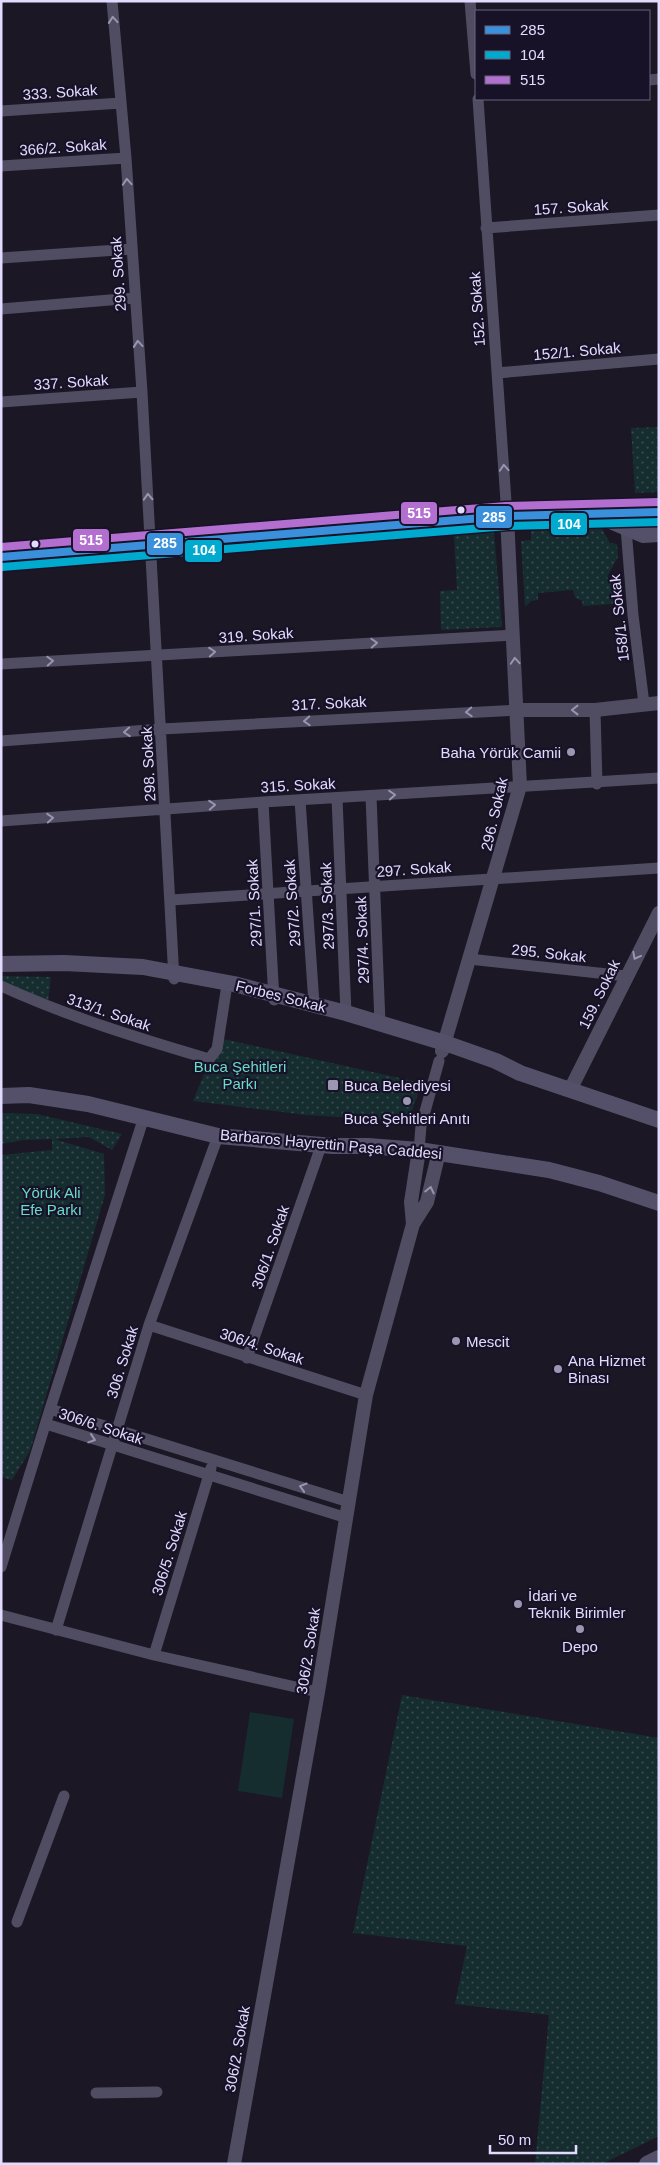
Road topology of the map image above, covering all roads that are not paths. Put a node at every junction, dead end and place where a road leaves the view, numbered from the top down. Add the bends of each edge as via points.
1 (112, 1) edge
2 (470, 1) edge
3 (475, 62) edge
4 (478, 100) edge
5 (121, 103) junction
6 (1, 111) edge
7 (126, 158) junction
8 (1, 166) edge
9 (659, 215) edge
10 (486, 228) junction
11 (132, 249) junction
12 (1, 258) edge
13 (134, 298) junction
14 (1, 309) edge
15 (659, 359) edge
16 (497, 373) junction
17 (142, 392) junction
18 (1, 402) edge
19 (659, 512) edge
20 (596, 515) junction
21 (507, 516) junction
22 (626, 528) junction
23 (659, 534) edge
24 (151, 545) junction
25 (1, 558) edge
26 (513, 635) junction
27 (158, 656) junction
28 (1, 664) edge
29 (659, 703) edge
30 (644, 704) junction
31 (518, 710) junction
32 (595, 710) junction
33 (162, 729) junction
34 (1, 741) edge
35 (659, 778) edge
36 (597, 784) junction
37 (520, 786) junction
38 (371, 796) junction
39 (337, 798) junction
40 (300, 800) junction
41 (263, 802) junction
42 (166, 808) junction
43 (1, 821) edge
44 (659, 868) edge
45 (494, 879) junction
46 (375, 887) junction
47 (342, 889) junction
48 (307, 892) junction
49 (270, 894) junction
50 (171, 900) junction
51 (659, 913) edge
52 (469, 960) junction
53 (1, 964) edge
54 (174, 976) junction
55 (626, 976) junction
56 (1, 986) edge
57 (226, 991) junction
58 (274, 998) junction
59 (314, 1004) junction
60 (346, 1013) junction
61 (380, 1023) junction
62 (442, 1052) junction
63 (570, 1090) junction
64 (1, 1096) edge
65 (144, 1117) junction
66 (659, 1120) edge
67 (218, 1136) junction
68 (321, 1146) junction
69 (419, 1150) junction
70 (439, 1152) junction
71 (659, 1203) edge
72 (413, 1224) junction
73 (149, 1325) junction
74 (246, 1358) junction
75 (366, 1395) junction
76 (50, 1409) junction
77 (46, 1424) junction
78 (116, 1430) junction
79 (112, 1445) junction
80 (214, 1460) junction
81 (209, 1475) junction
82 (349, 1502) junction
83 (347, 1518) junction
84 (1, 1567) edge
85 (1, 1615) edge
86 (56, 1630) junction
87 (154, 1655) junction
88 (318, 1692) junction
89 (64, 1796) dead end
90 (17, 1922) dead end
91 (157, 2092) dead end
92 (96, 2093) dead end
93 (659, 2158) edge
94 (233, 2162) edge
95 (647, 2164) edge

5 -> 1 street, 299. Sokak
2 - 3 street
4 - 10 street, 152. Sokak
5 - 6 street, 333. Sokak
5 - 7 street, 299. Sokak
7 - 8 street, 366/2. Sokak
11 -> 7 street, 299. Sokak
9 - 10 street, 157. Sokak
10 - 16 street, 152. Sokak
11 - 12 street
11 - 13 street, 299. Sokak
13 - 14 street
17 -> 13 street, 299. Sokak
15 - 16 street, 152/1. Sokak
21 -> 16 street, 152. Sokak
17 - 18 street, 337. Sokak
24 -> 17 street, 299. Sokak
19 - 20 main road
20 - 21 main road
20 - 22 main road
21 - 24 main road
21 - 26 street, 296. Sokak
22 - 23 main road via 643,536
22 - 30 street, 158/1. Sokak
24 - 25 main road
24 - 27 street, 298. Sokak
27 -> 26 street, 319. Sokak
31 -> 26 street, 296. Sokak
28 -> 27 street, 319. Sokak
27 - 33 street, 298. Sokak
29 - 30 street, 317. Sokak
30 - 32 street, 317. Sokak
32 -> 31 street, 317. Sokak
31 -> 33 street, 317. Sokak
31 - 37 street, 296. Sokak
32 - 36 street
33 -> 34 street, 317. Sokak
33 - 42 street, 298. Sokak
35 - 36 street, 315. Sokak
36 - 37 street, 315. Sokak
38 -> 37 street, 315. Sokak
37 - 45 street, 296. Sokak
38 - 39 street, 315. Sokak
38 - 46 street, 297/4. Sokak
39 - 40 street, 315. Sokak
39 - 47 street, 297/3. Sokak
40 - 41 street, 315. Sokak
40 - 48 street, 297/2. Sokak
42 -> 41 street, 315. Sokak
41 - 49 street, 297/1. Sokak
43 -> 42 street, 315. Sokak
42 - 50 street, 298. Sokak
44 - 45 street, 297. Sokak
45 - 46 street, 297. Sokak
45 - 52 street, 296. Sokak
46 - 47 street, 297. Sokak
46 - 61 street, 297/4. Sokak
47 - 48 street, 297. Sokak
47 - 60 street, 297/3. Sokak
48 - 49 street, 297. Sokak
48 - 59 street, 297/2. Sokak
49 - 50 street, 297. Sokak
49 - 58 street, 297/1. Sokak
50 - 54 street, 298. Sokak
51 -> 55 street, 159. Sokak
52 - 55 street, 295. Sokak
52 - 62 street, 296. Sokak
53 - 54 main road, Forbes Sokak via 64,963 143,968
54 - 57 main road, Forbes Sokak
54 - 58 main road, Forbes Sokak
55 - 63 street, 159. Sokak
56 - 57 street, 313/1. Sokak via 107,1028 209,1059 217,1049
57 - 58 main road, Forbes Sokak
58 - 59 main road, Forbes Sokak
58 - 62 main road, Forbes Sokak
59 - 60 main road, Forbes Sokak
60 - 61 main road, Forbes Sokak
61 - 62 main road, Forbes Sokak
62 - 63 main road, Forbes Sokak via 496,1061
62 - 69 street via 421,1126
63 - 66 main road, Forbes Sokak
64 - 65 main road, Barbaros Hayrettin Paşa Caddesi via 29,1095
65 - 67 main road, Barbaros Hayrettin Paşa Caddesi
65 - 76 street
67 - 68 main road, Barbaros Hayrettin Paşa Caddesi
67 - 73 street, 306. Sokak
68 - 69 main road, Barbaros Hayrettin Paşa Caddesi
68 - 74 street, 306/1. Sokak
69 - 70 main road, Barbaros Hayrettin Paşa Caddesi
69 - 72 street, 306/2. Sokak via 411,1202
70 - 71 main road, Barbaros Hayrettin Paşa Caddesi via 550,1170
72 -> 70 street via 428,1202
72 - 75 street, 306/2. Sokak
73 - 74 street, 306/4. Sokak
73 - 78 street, 306. Sokak
74 - 75 street, 306/4. Sokak
75 - 82 street, 306/2. Sokak
76 - 77 street, 306/6. Sokak
76 - 78 street, 306/6. Sokak
77 -> 79 street, 306/6. Sokak
77 - 84 street
78 - 79 street, 306. Sokak
78 - 80 street, 306/6. Sokak
79 - 81 street, 306/6. Sokak
79 - 86 street, 306. Sokak
80 - 81 street, 306/5. Sokak
82 -> 80 street, 306/6. Sokak
81 - 83 street, 306/6. Sokak
81 - 87 street, 306/5. Sokak
82 - 83 street, 306/2. Sokak
83 - 88 street, 306/2. Sokak
85 - 86 street
86 - 87 street
87 - 88 street
88 - 94 street, 306/2. Sokak
89 - 90 street
91 - 92 street
93 - 95 main road

